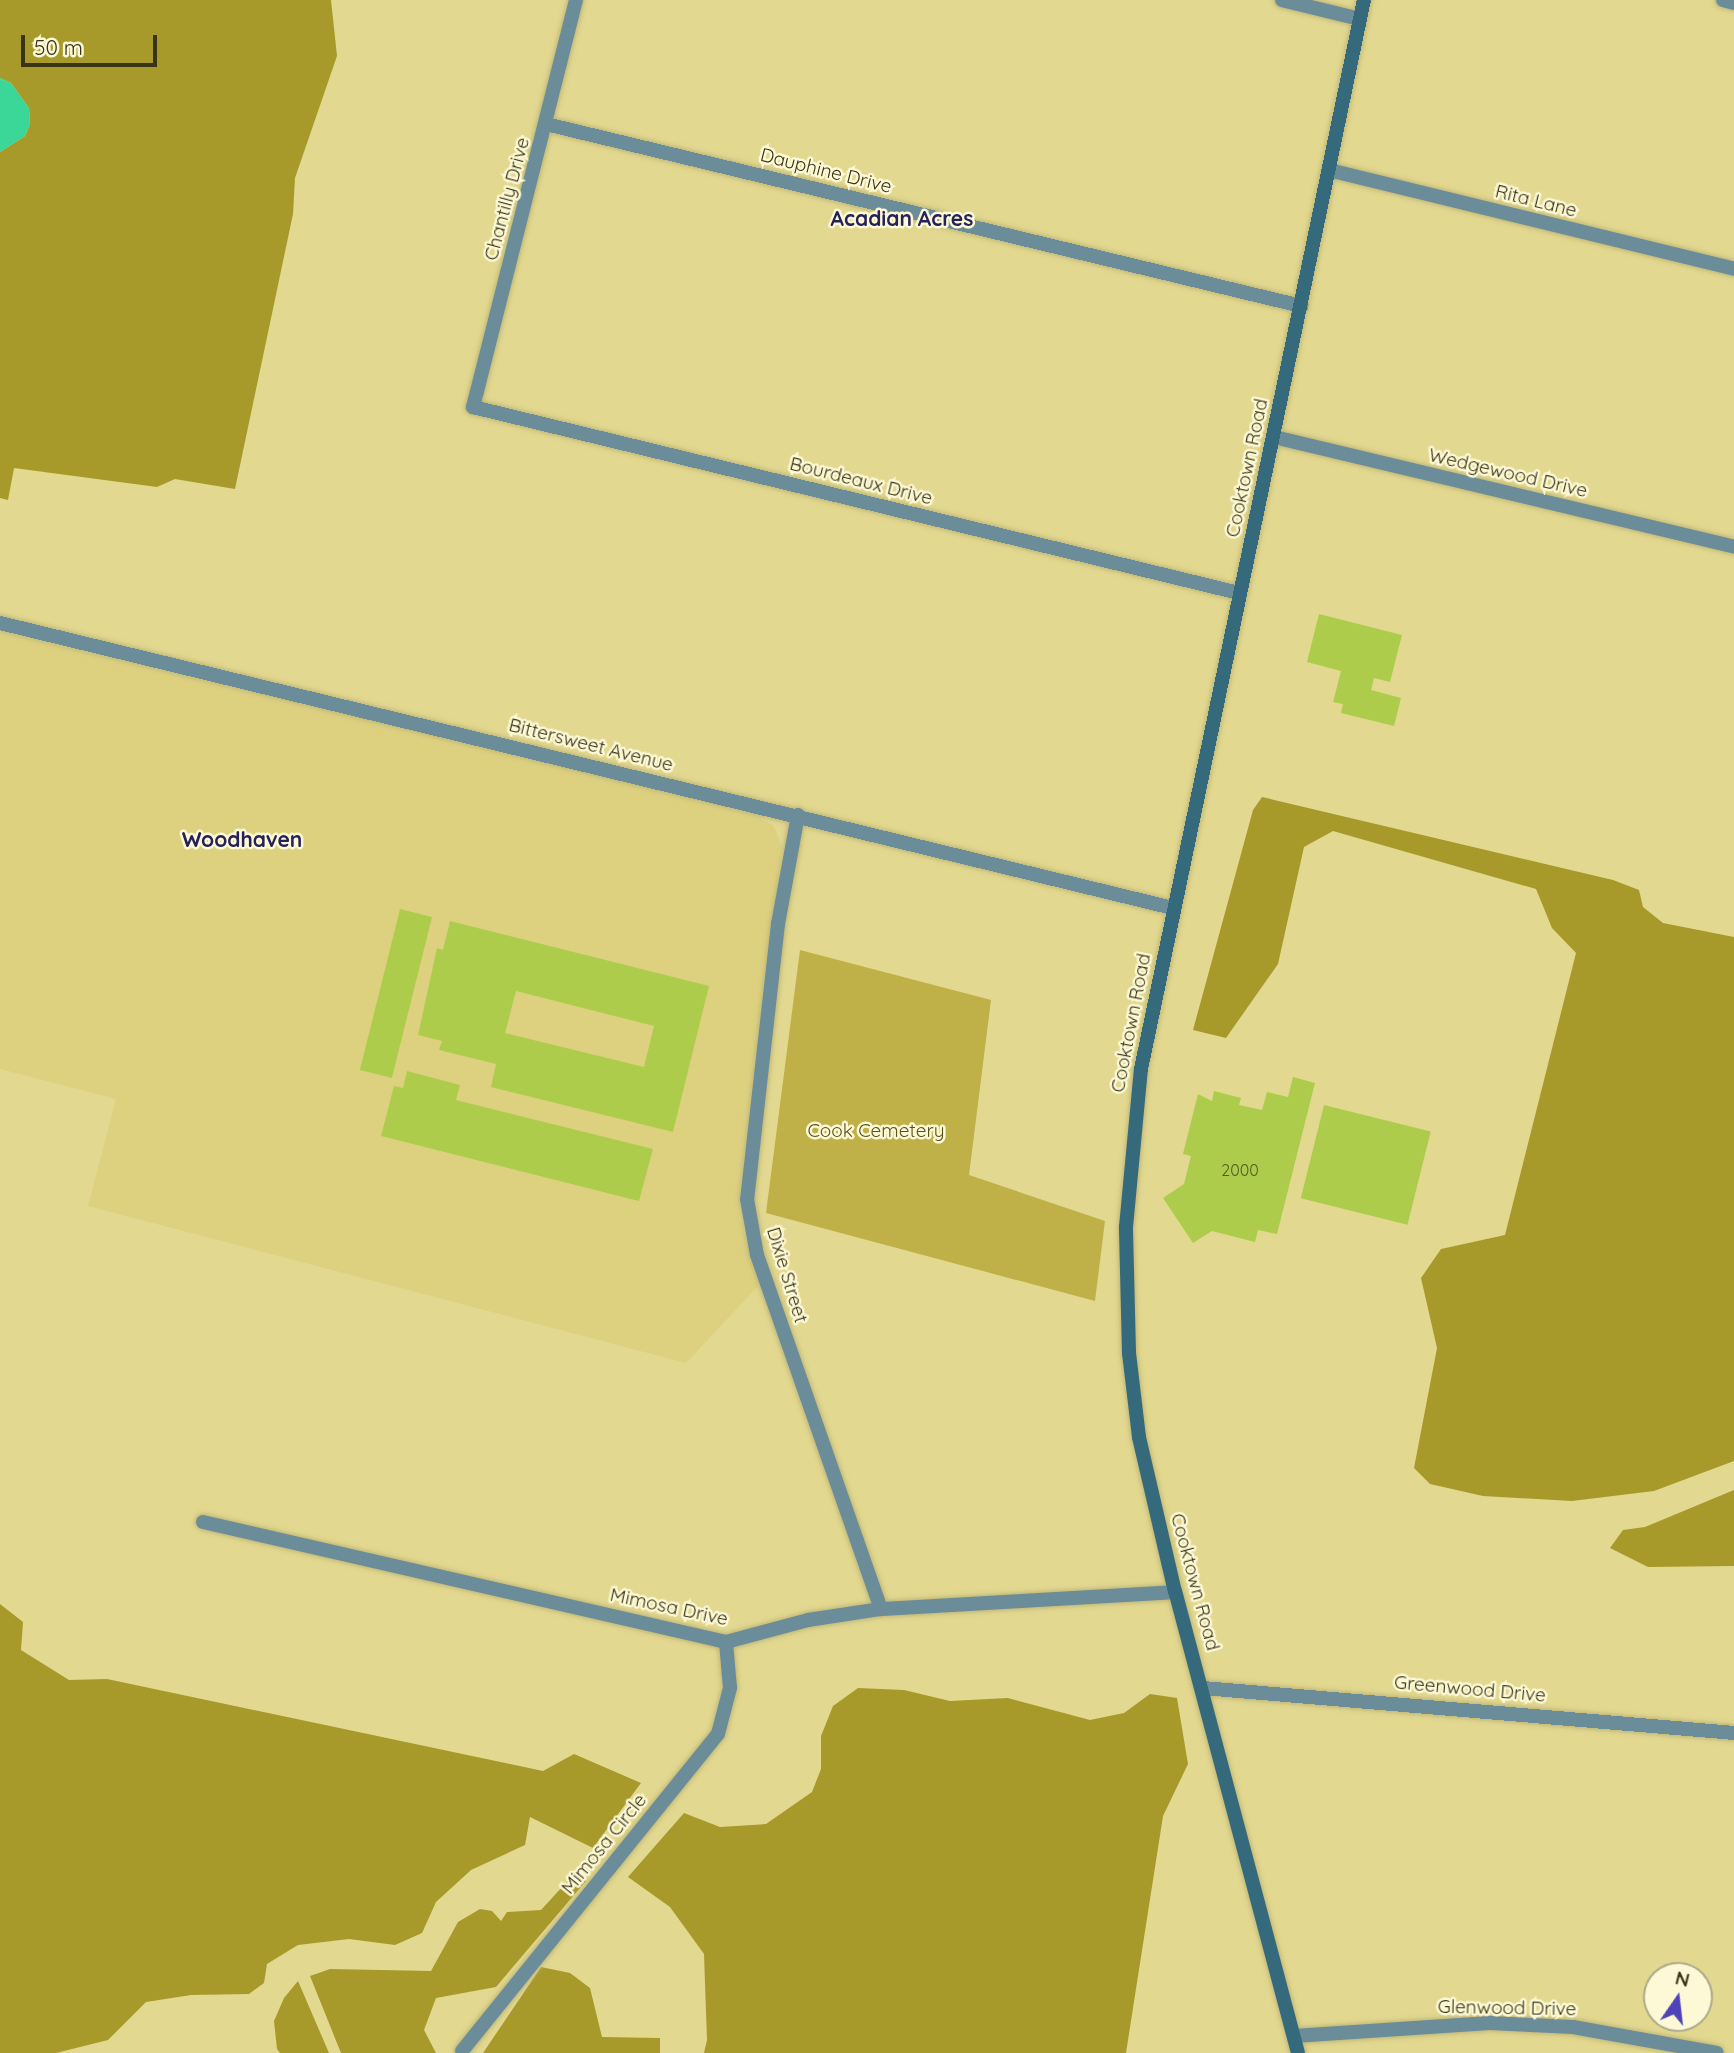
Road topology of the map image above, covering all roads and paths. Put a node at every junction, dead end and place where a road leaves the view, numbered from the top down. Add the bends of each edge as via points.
1 (576, 0) edge
2 (1282, 0) edge
3 (1364, 0) edge
4 (1723, 0) edge
5 (1734, 3) edge
6 (1360, 19) junction
7 (546, 124) junction
8 (1329, 170) junction
9 (1734, 269) edge
10 (1301, 306) junction
11 (473, 407) joint
12 (1274, 437) junction
13 (1734, 547) edge
14 (1239, 593) junction
15 (0, 623) edge
16 (798, 815) junction
17 (1173, 908) junction
18 (203, 1522) dead end
19 (1175, 1592) junction
20 (881, 1609) junction
21 (726, 1642) junction
22 (1203, 1688) junction
23 (1734, 1733) edge
24 (1294, 2036) junction
25 (462, 2051) edge
26 (1298, 2053) edge
27 (1717, 2053) edge

1 - 7 street, Chantilly Drive
2 - 6 street
3 - 6 street, Cooktown Road
4 - 5 street
6 - 8 street, Cooktown Road
7 - 10 street, Dauphine Drive
7 - 11 street, Chantilly Drive
8 - 9 street, Rita Lane
8 - 10 street, Cooktown Road
10 - 12 street, Cooktown Road
11 - 14 street, Bourdeaux Drive
12 - 13 street, Wedgewood Drive
12 - 14 street, Cooktown Road
14 - 17 street, Cooktown Road
15 - 16 street, Bittersweet Avenue
16 - 17 street, Bittersweet Avenue
16 - 20 street, Dixie Street via 778,924 747,1199 757,1255
17 - 19 street, Cooktown Road via 1132,1131 1126,1227 1129,1353 1139,1437
18 - 21 street, Mimosa Drive
19 - 20 street, Mimosa Drive
19 - 22 street, Cooktown Road
20 - 21 street, Mimosa Drive via 808,1620
21 - 25 street, Mimosa Circle via 730,1688 718,1734
22 - 23 street, Greenwood Drive
22 - 24 street, Cooktown Road
24 - 26 street, Cooktown Road
24 - 27 street, Glenwood Drive via 1490,2023 1573,2027

